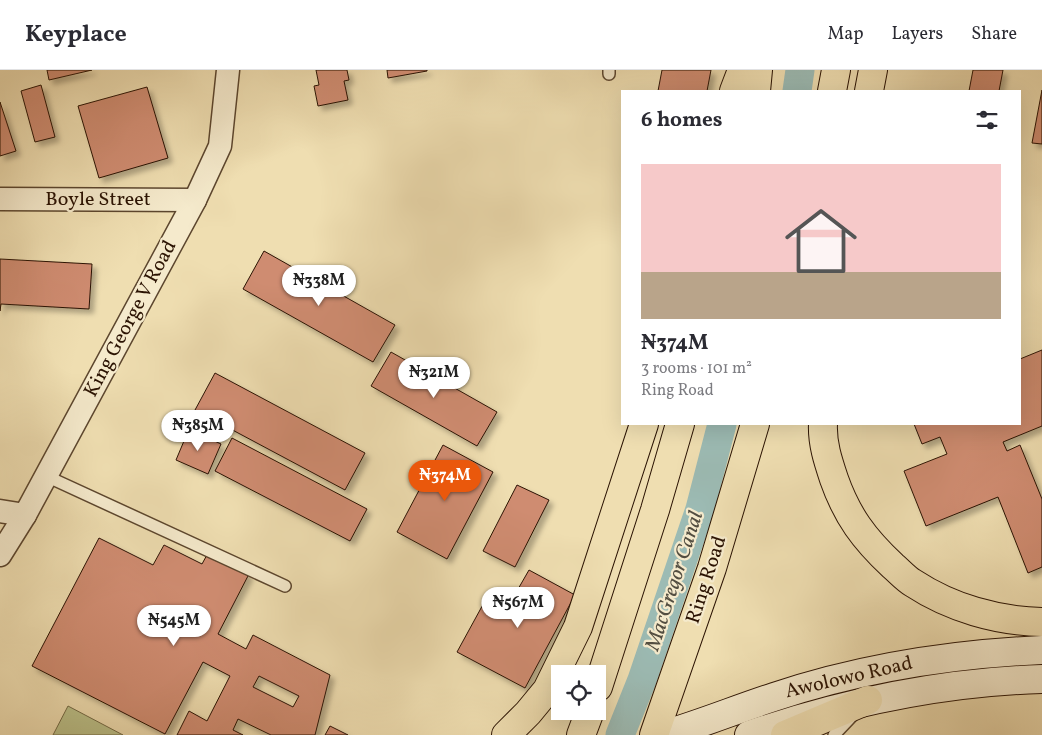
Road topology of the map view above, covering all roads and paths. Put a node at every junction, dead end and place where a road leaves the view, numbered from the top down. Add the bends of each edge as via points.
1 (228, 70) edge
2 (742, 70) edge
3 (758, 70) edge
4 (836, 70) edge
5 (873, 70) edge
6 (734, 90) edge
7 (756, 90) edge
8 (832, 90) edge
9 (869, 90) edge
10 (0, 199) edge
11 (196, 200) junction
12 (644, 425) edge
13 (680, 425) edge
14 (755, 425) edge
15 (822, 425) edge
16 (46, 476) junction
17 (0, 511) edge
18 (25, 515) junction
19 (0, 556) edge
20 (285, 586) dead end
21 (1042, 622) edge
22 (1042, 650) edge
23 (605, 665) edge
24 (1042, 679) edge
25 (868, 700) junction
26 (587, 720) edge
27 (506, 735) edge
28 (581, 735) edge
29 (654, 735) edge
30 (663, 735) edge
31 (749, 735) edge
32 (785, 735) edge
33 (834, 735) edge

1 - 11 street, King George V Road via 220,146
2 - 6 highway
3 - 7 highway
4 - 8 highway
5 - 9 highway
10 - 11 street, Boyle Street
11 - 16 street, King George V Road
12 - 27 highway via 578,628 548,690
13 - 23 highway
14 - 29 highway, Ring Road via 712,568
15 - 21 highway via 830,468 856,527 912,583 951,603 986,615
16 - 18 street, King George V Road
16 - 20 lane
17 - 18 street
18 - 19 street, King George V Road
22 - 30 main road, Awolowo Road via 942,658 870,670 775,696
24 - 25 main road, Awolowo Road
25 - 31 main road, Awolowo Road
25 - 32 highway
25 - 33 lane
26 - 28 highway

